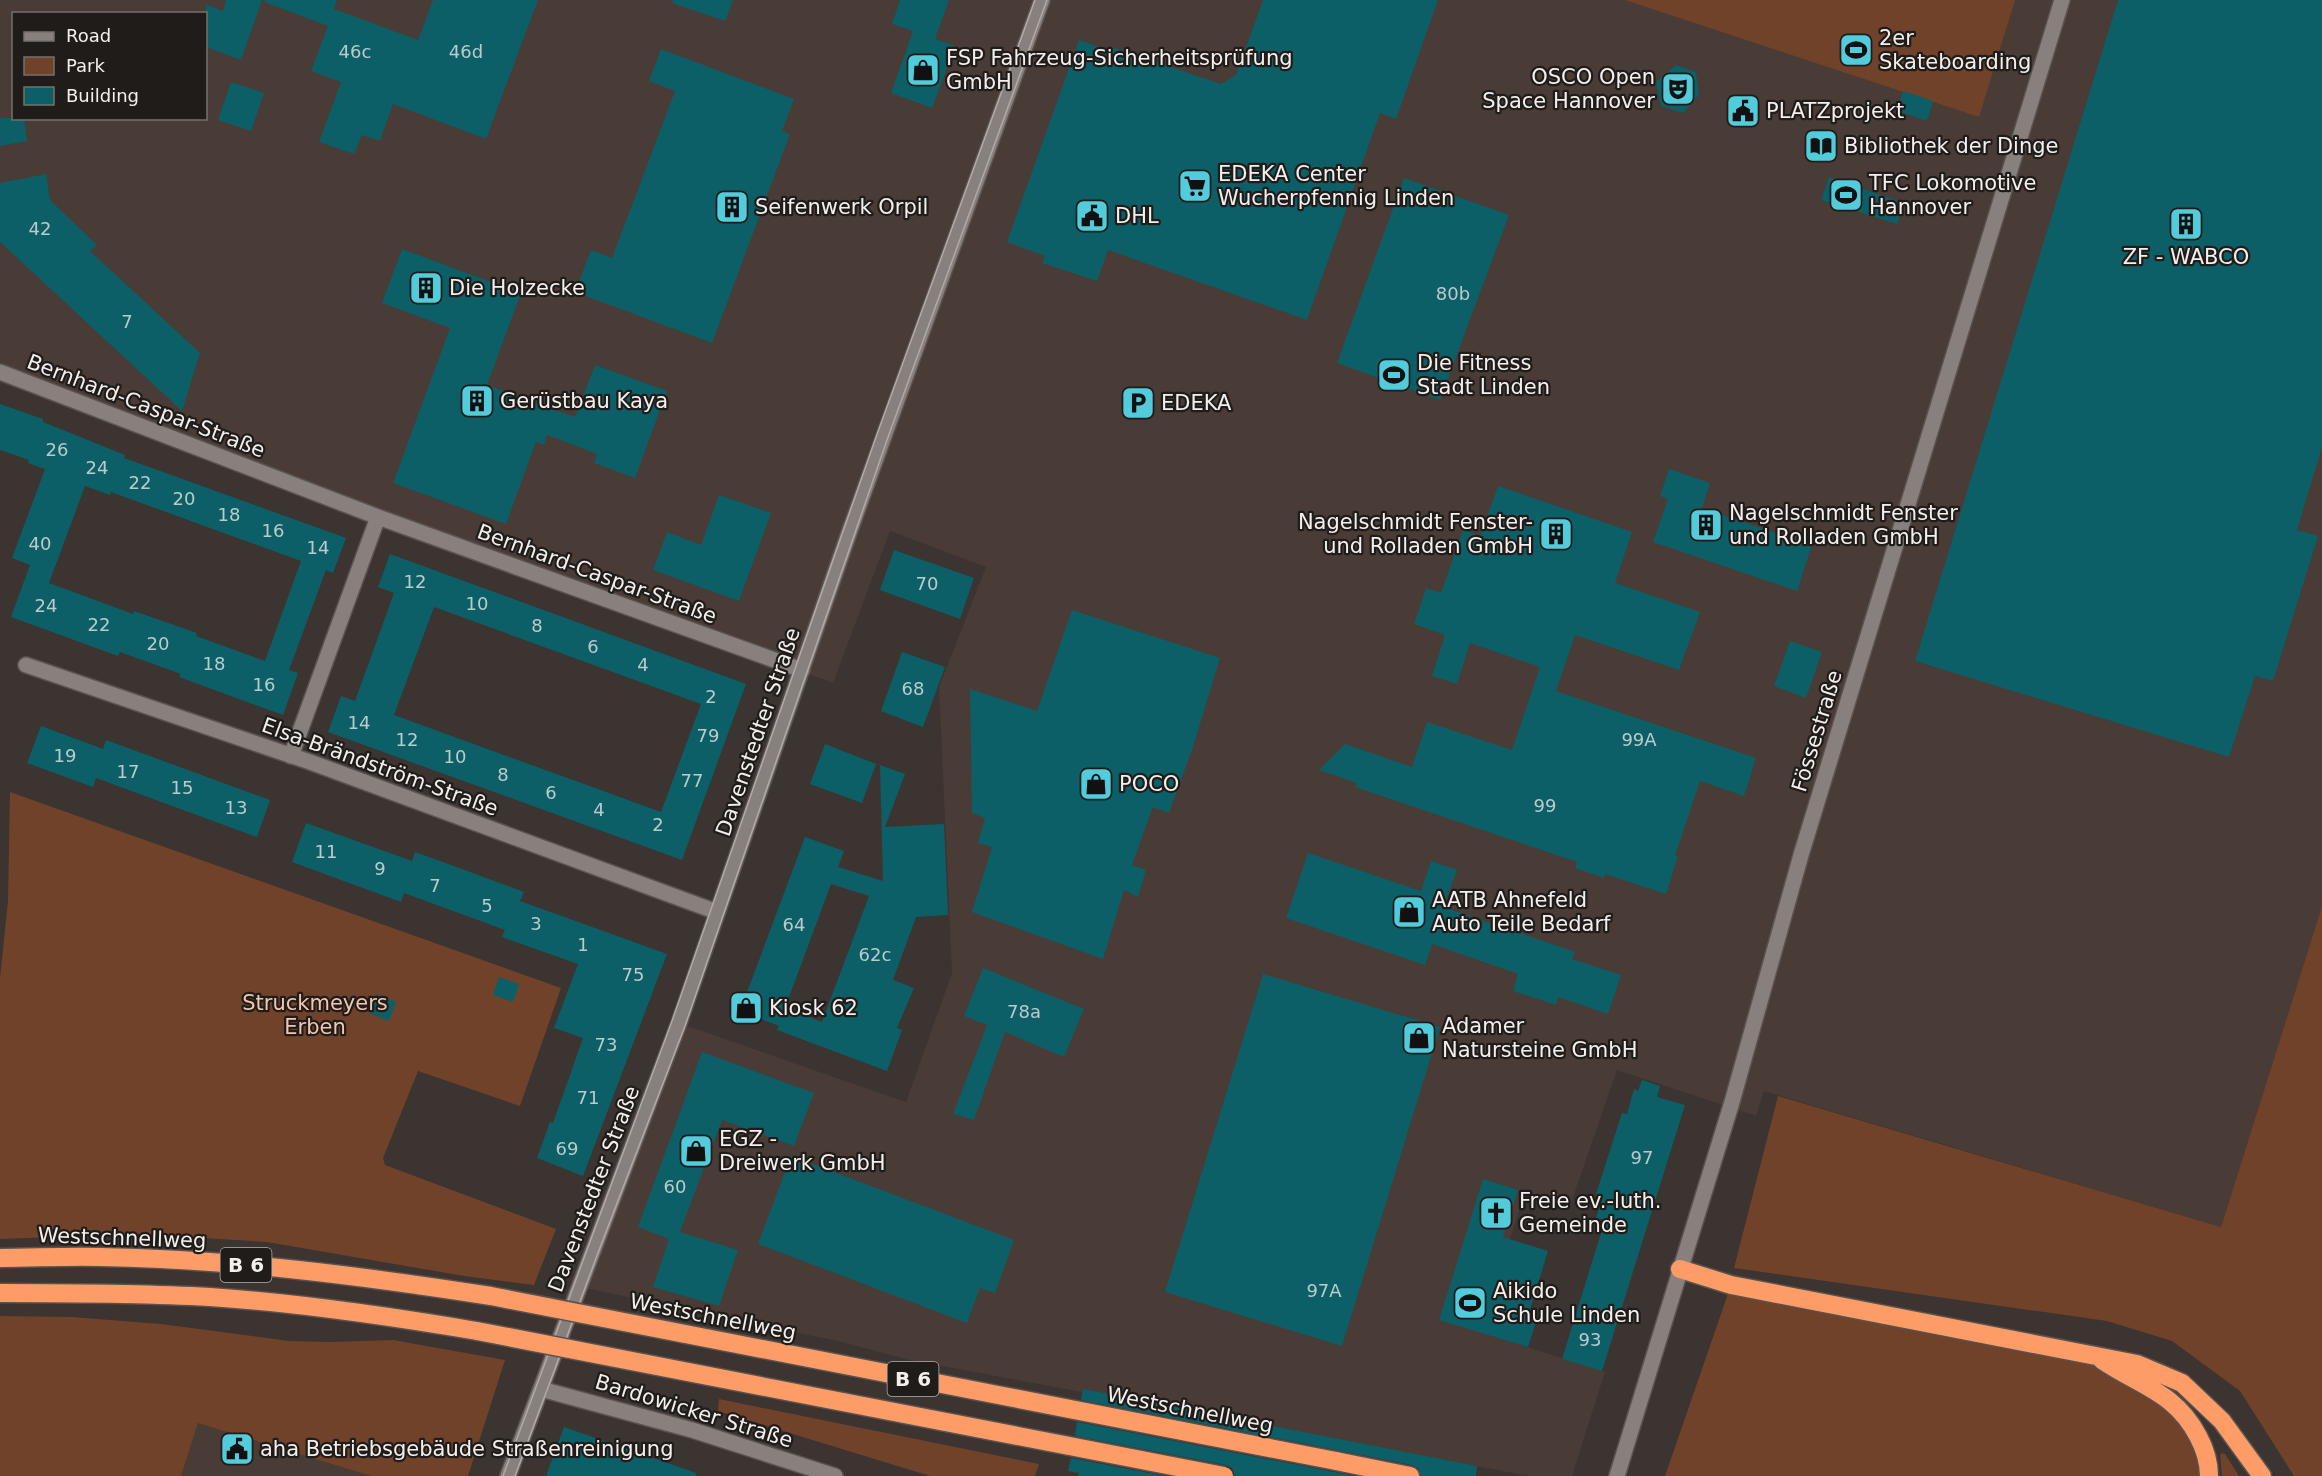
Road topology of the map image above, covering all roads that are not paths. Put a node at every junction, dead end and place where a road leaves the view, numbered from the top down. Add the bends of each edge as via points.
1 (1042, 0) edge
2 (2062, 0) edge
3 (0, 372) edge
4 (378, 518) junction
5 (26, 665) dead end
6 (802, 670) junction
7 (291, 756) junction
8 (717, 912) junction
9 (0, 1258) edge
10 (1680, 1269) junction
11 (0, 1293) edge
12 (2096, 1355) junction
13 (541, 1389) junction
14 (508, 1476) edge
15 (835, 1476) edge
16 (1224, 1476) edge
17 (1410, 1476) edge
18 (1617, 1476) edge
19 (2209, 1476) edge
20 (2262, 1476) edge

1 - 6 street, Davenstedter Straße
2 - 10 street, Fössestraße via 1801,855 1732,1102
3 - 4 street, Bernhard-Caspar-Straße
4 - 6 street, Bernhard-Caspar-Straße
4 - 7 street
5 - 7 street, Elsa-Brändström-Straße
6 - 8 street, Davenstedter Straße
7 - 8 street, Elsa-Brändström-Straße
8 - 13 street, Davenstedter Straße
9 - 17 highway, Westschnellweg / B 6, bridge via 100,1257 213,1263 311,1271 491,1296
10 - 12 highway via 1731,1285
10 - 18 street, Fössestraße
11 - 16 highway, B 6, bridge via 211,1297 400,1318
12 - 19 highway via 2178,1407 2191,1422 2205,1450
12 - 20 highway via 2137,1364 2182,1383 2222,1421
13 - 14 street, Davenstedter Straße
13 - 15 street, Bardowicker Straße via 692,1430

